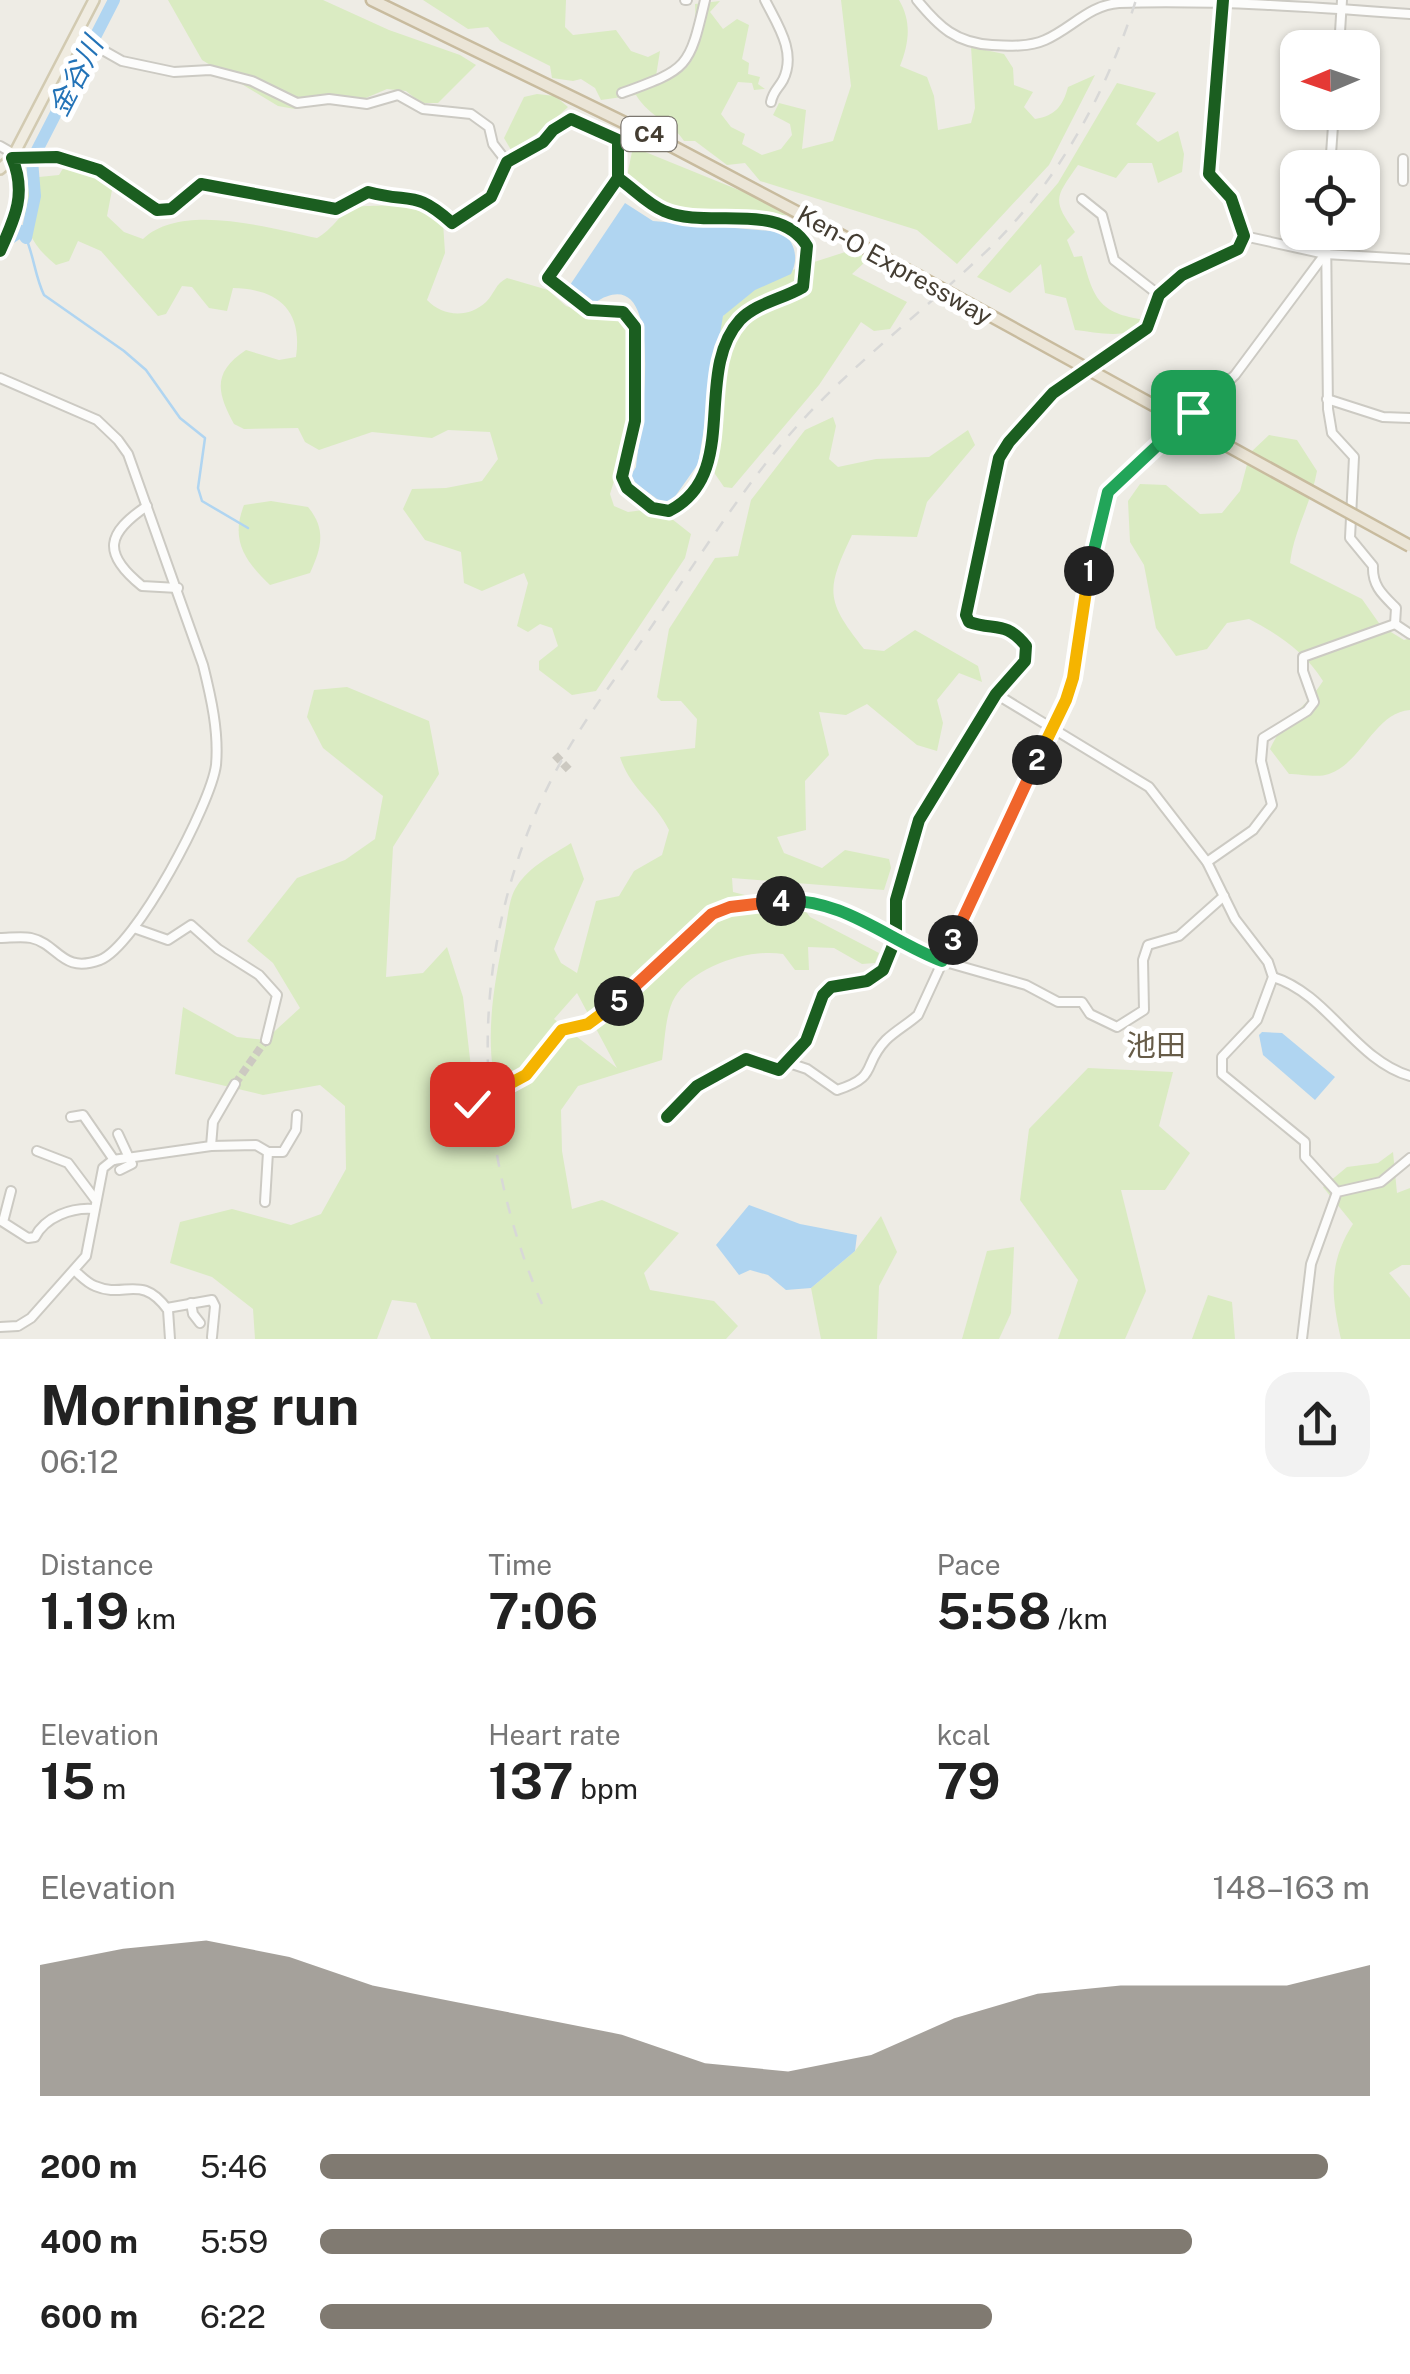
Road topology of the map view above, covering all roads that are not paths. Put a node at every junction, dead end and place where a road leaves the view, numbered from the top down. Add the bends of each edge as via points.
1 (94, 0) edge
2 (372, 0) edge
3 (705, 0) edge
4 (765, 0) edge
5 (918, 0) edge
6 (1223, 0) edge
7 (1342, 5) edge
8 (1410, 14) edge
9 (1340, 30) edge
10 (76, 36) junction
11 (622, 93) dead end
12 (771, 102) dead end
13 (0, 146) edge
14 (13, 156) junction
15 (507, 162) junction
16 (1406, 162) edge
17 (0, 169) edge
18 (618, 178) junction
19 (1402, 181) dead end
20 (1082, 199) dead end
21 (1244, 236) junction
22 (1325, 250) edge
23 (0, 251) edge
24 (1325, 254) junction
25 (1410, 259) edge
26 (1159, 296) junction
27 (0, 378) edge
28 (1327, 398) junction
29 (1410, 418) edge
30 (147, 506) junction
31 (1410, 546) edge
32 (178, 588) junction
33 (1394, 624) junction
34 (1410, 634) edge
35 (996, 694) junction
36 (1051, 726) junction
37 (1207, 862) junction
38 (1224, 896) junction
39 (134, 928) junction
40 (0, 938) edge
41 (896, 938) junction
42 (942, 961) junction
43 (1274, 977) junction
44 (266, 1040) tunnel mouth
45 (789, 1063) junction
46 (1410, 1076) edge
47 (235, 1084) tunnel mouth
48 (472, 1104) dead end
49 (297, 1115) dead end
50 (71, 1117) dead end
51 (667, 1118) dead end
52 (118, 1134) dead end
53 (212, 1146) junction
54 (37, 1152) dead end
55 (268, 1152) junction
56 (1410, 1158) edge
57 (131, 1159) junction
58 (114, 1160) junction
59 (120, 1170) dead end
60 (10, 1191) dead end
61 (1336, 1192) junction
62 (265, 1202) dead end
63 (95, 1204) junction
64 (75, 1271) junction
65 (192, 1302) junction
66 (166, 1308) junction
67 (200, 1323) dead end
68 (0, 1327) edge
69 (212, 1337) edge
70 (170, 1339) edge
71 (1302, 1339) edge

1 - 10 main road
2 - 31 highway, Ken-O Expressway / C4, bridge via 666,142
3 - 11 street via 686,63
4 - 12 street via 786,43 783,79
5 - 6 street via 955,37 1020,46 1048,39 1104,5
6 - 7 street
6 - 21 street via 1209,174 1230,198
7 - 8 street
7 - 9 street
10 - 14 main road
10 - 15 street via 122,61 174,72 210,70 296,103 367,104 398,95 423,109 472,114 488,127
13 - 14 street
14 - 15 street via 57,157 99,170 158,210 170,210 201,184 336,209 368,192 428,202 452,223 491,197
14 - 17 main road
14 - 23 street via 20,203
15 - 18 street via 572,119 618,140
16 - 19 street
18 - 18 street via 548,278 589,310 623,312 634,327 636,421 622,477 652,508 669,511 691,497 709,461 721,366 737,324 803,287 808,246 773,221 664,212
20 - 26 street via 1102,214 1114,260
21 - 24 street
21 - 26 street via 1238,250 1199,264
22 - 24 street
24 - 25 street
24 - 28 street
24 - 36 street via 1235,375 1108,492 1073,678
26 - 35 street via 1147,328 1053,393 999,458 966,615 978,625 1005,627 1026,646 1026,661
27 - 30 street via 97,420 128,454
28 - 29 street via 1384,417
28 - 33 street via 1332,433 1354,457 1350,538 1396,608
30 - 32 street
30 - 32 street via 114,533 115,553 142,586
32 - 39 street via 212,701 216,767 206,804
33 - 34 street
33 - 37 street via 1304,657 1314,702 1263,738 1260,749 1272,804 1254,830
35 - 36 street
35 - 41 street via 919,820 896,900
36 - 37 street via 1149,787
36 - 42 street
37 - 38 street
38 - 42 street via 1179,936 1148,945 1144,1010 1116,1027 1082,1002 1058,1002 1026,984
38 - 43 street
39 - 40 street via 112,953 82,964 63,961 34,938
39 - 44 street via 168,940 191,924 259,975 277,995
41 - 42 street
41 - 45 street via 876,977 844,982 823,996
41 - 48 street, bridge via 802,900 722,909 588,1024 562,1030 526,1075
42 - 45 street via 918,1015 887,1038 866,1078 837,1090
43 - 46 street via 1341,1024 1378,1060
43 - 61 street via 1258,1020 1222,1057 1222,1074 1305,1142 1305,1157
45 - 51 street via 774,1070 746,1059 697,1086
47 - 53 street via 213,1122
49 - 55 street via 282,1152
50 - 58 street via 83,1115
52 - 57 street
53 - 55 street via 256,1144
53 - 57 street
54 - 63 street via 68,1163
55 - 62 street
56 - 61 street via 1381,1182
57 - 58 street
57 - 59 street
58 - 63 street via 103,1168
60 - 63 street via 3,1222 28,1238 43,1223
61 - 71 street via 1311,1264
63 - 64 street via 86,1256
64 - 66 street via 100,1288 141,1287
64 - 68 street via 30,1318
65 - 66 street
65 - 67 street
65 - 69 street via 214,1302
66 - 70 street

